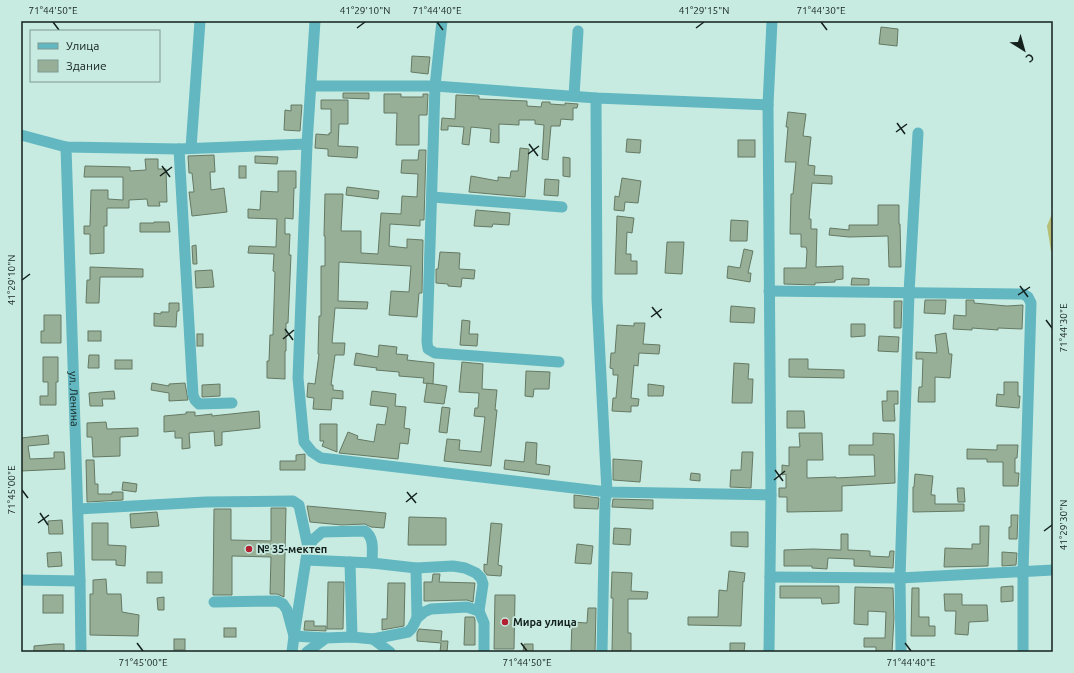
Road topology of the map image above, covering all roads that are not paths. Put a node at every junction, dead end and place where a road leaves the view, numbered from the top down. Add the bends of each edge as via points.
1 (200, 21) edge
2 (315, 21) edge
3 (442, 21) edge
4 (772, 21) edge
5 (578, 30) dead end
6 (310, 86) junction
7 (436, 86) junction
8 (574, 96) junction
9 (596, 98) junction
10 (768, 105) junction
11 (918, 133) dead end
12 (21, 135) edge
13 (307, 144) junction
14 (66, 147) junction
15 (191, 148) junction
16 (179, 149) junction
17 (432, 197) junction
18 (562, 207) dead end
19 (769, 291) junction
20 (909, 293) junction
21 (559, 362) dead end
22 (232, 403) dead end
23 (606, 492) junction
24 (771, 495) junction
25 (78, 509) junction
26 (308, 547) junction
27 (306, 560) junction
28 (350, 562) junction
29 (372, 563) junction
30 (416, 568) junction
31 (1053, 570) edge
32 (1023, 571) junction
33 (770, 577) junction
34 (900, 578) junction
35 (21, 580) edge
36 (80, 581) junction
37 (214, 602) dead end
38 (479, 611) junction
39 (417, 618) junction
40 (294, 636) junction
41 (352, 637) junction
42 (326, 638) junction
43 (374, 639) junction
44 (81, 652) edge
45 (292, 652) edge
46 (307, 652) edge
47 (390, 652) edge
48 (484, 652) edge
49 (602, 652) edge
50 (769, 652) edge
51 (901, 652) edge
52 (1023, 652) edge

1 - 15 street
2 - 6 street
3 - 7 street
4 - 10 street
5 - 8 street
6 - 7 street
6 - 13 street
7 - 8 street
7 - 17 street
8 - 9 street
9 - 10 street
9 - 23 street via 597,298
10 - 19 street
11 - 20 street
12 - 14 street
13 - 15 street
13 - 23 street via 298,378 304,442 312,452 321,458
14 - 16 street
14 - 25 street, ул. Ленина
15 - 16 street
16 - 22 street via 193,395 199,404
17 - 18 street
17 - 21 street via 426,342 428,349 435,354
19 - 20 street
19 - 24 street
20 - 32 street via 1023,294 1031,303
20 - 34 street
23 - 24 street
23 - 49 street
24 - 33 street
25 - 26 street via 206,502 293,501 299,504
25 - 36 street, ул. Ленина
26 - 27 street
26 - 29 street via 322,532 365,531 372,540
27 - 28 street
27 - 40 street
28 - 29 street
28 - 41 street
29 - 30 street
30 - 38 street via 453,566 476,573 483,584
30 - 39 street
31 - 32 street
32 - 34 street
32 - 52 street
33 - 34 street
33 - 50 street
34 - 51 street
35 - 36 street
36 - 44 street, ул. Ленина
37 - 40 street via 277,601 283,604 286,610
38 - 39 street via 467,608 431,609
38 - 48 street via 484,622
39 - 43 street via 408,632
40 - 42 street
40 - 45 street
41 - 42 street
41 - 43 street
42 - 46 street
43 - 47 street

